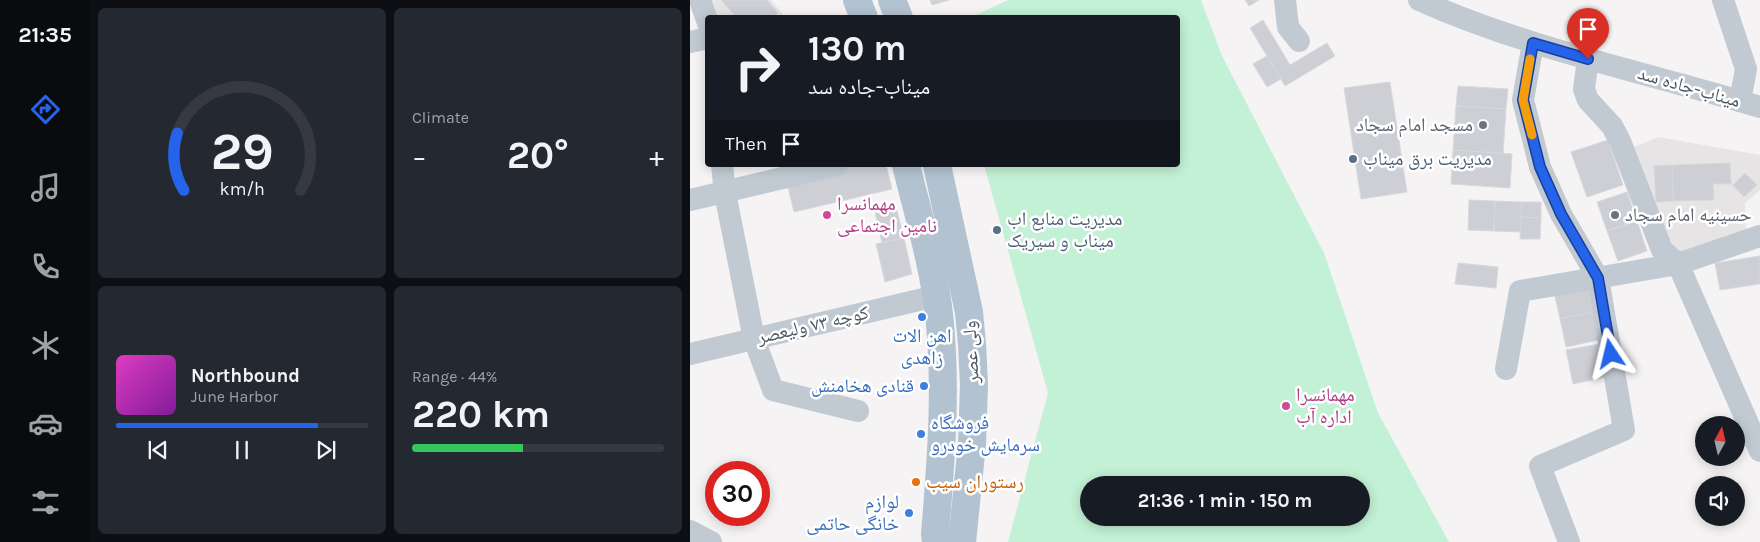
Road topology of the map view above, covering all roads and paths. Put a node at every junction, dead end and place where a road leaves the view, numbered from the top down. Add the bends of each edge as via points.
1 (700, 0) edge
2 (857, 0) edge
3 (892, 0) edge
4 (1285, 0) edge
5 (1419, 0) edge
6 (1723, 0) edge
7 (705, 15) edge
8 (863, 15) edge
9 (898, 15) edge
10 (705, 39) edge
11 (1299, 41) dead end
12 (690, 42) edge
13 (1533, 43) junction
14 (1588, 59) junction
15 (1753, 64) edge
16 (1750, 104) edge
17 (722, 167) edge
18 (829, 167) edge
19 (906, 167) edge
20 (936, 167) edge
21 (725, 193) junction
22 (690, 200) edge
23 (1760, 236) edge
24 (1678, 264) junction
25 (1598, 278) junction
26 (936, 296) junction
27 (754, 339) junction
28 (690, 354) edge
29 (1506, 369) dead end
30 (858, 411) dead end
31 (1760, 450) edge
32 (690, 531) edge
33 (710, 542) edge
34 (936, 542) edge
35 (962, 542) edge
36 (1569, 542) edge

1 - 7 street
2 - 8 main road
3 - 9 main road
4 - 11 street via 1288,26
5 - 13 street, میناب-جاده سد via 1454,16
6 - 15 street
10 - 12 street
13 - 14 street, میناب-جاده سد
13 - 25 street via 1523,100 1540,167 1561,214
14 - 16 street, میناب-جاده سد
14 - 24 street via 1584,89 1588,100 1612,126 1662,250
15 - 16 street
17 - 21 street
18 - 21 street
19 - 26 main road, ولی عصر
20 - 35 main road, ولی عصر via 967,303 972,344 972,444
21 - 22 street
21 - 27 street
23 - 24 street
24 - 25 street
24 - 31 street
25 - 29 street via 1520,291
25 - 36 street via 1624,430 1540,466
26 - 27 street, کوچه ۷۳ ولیعصر
26 - 34 main road, ولی عصر via 941,345 943,442
27 - 28 street, کوچه ۷۳ ولیعصر
27 - 30 street via 773,390
32 - 33 street

